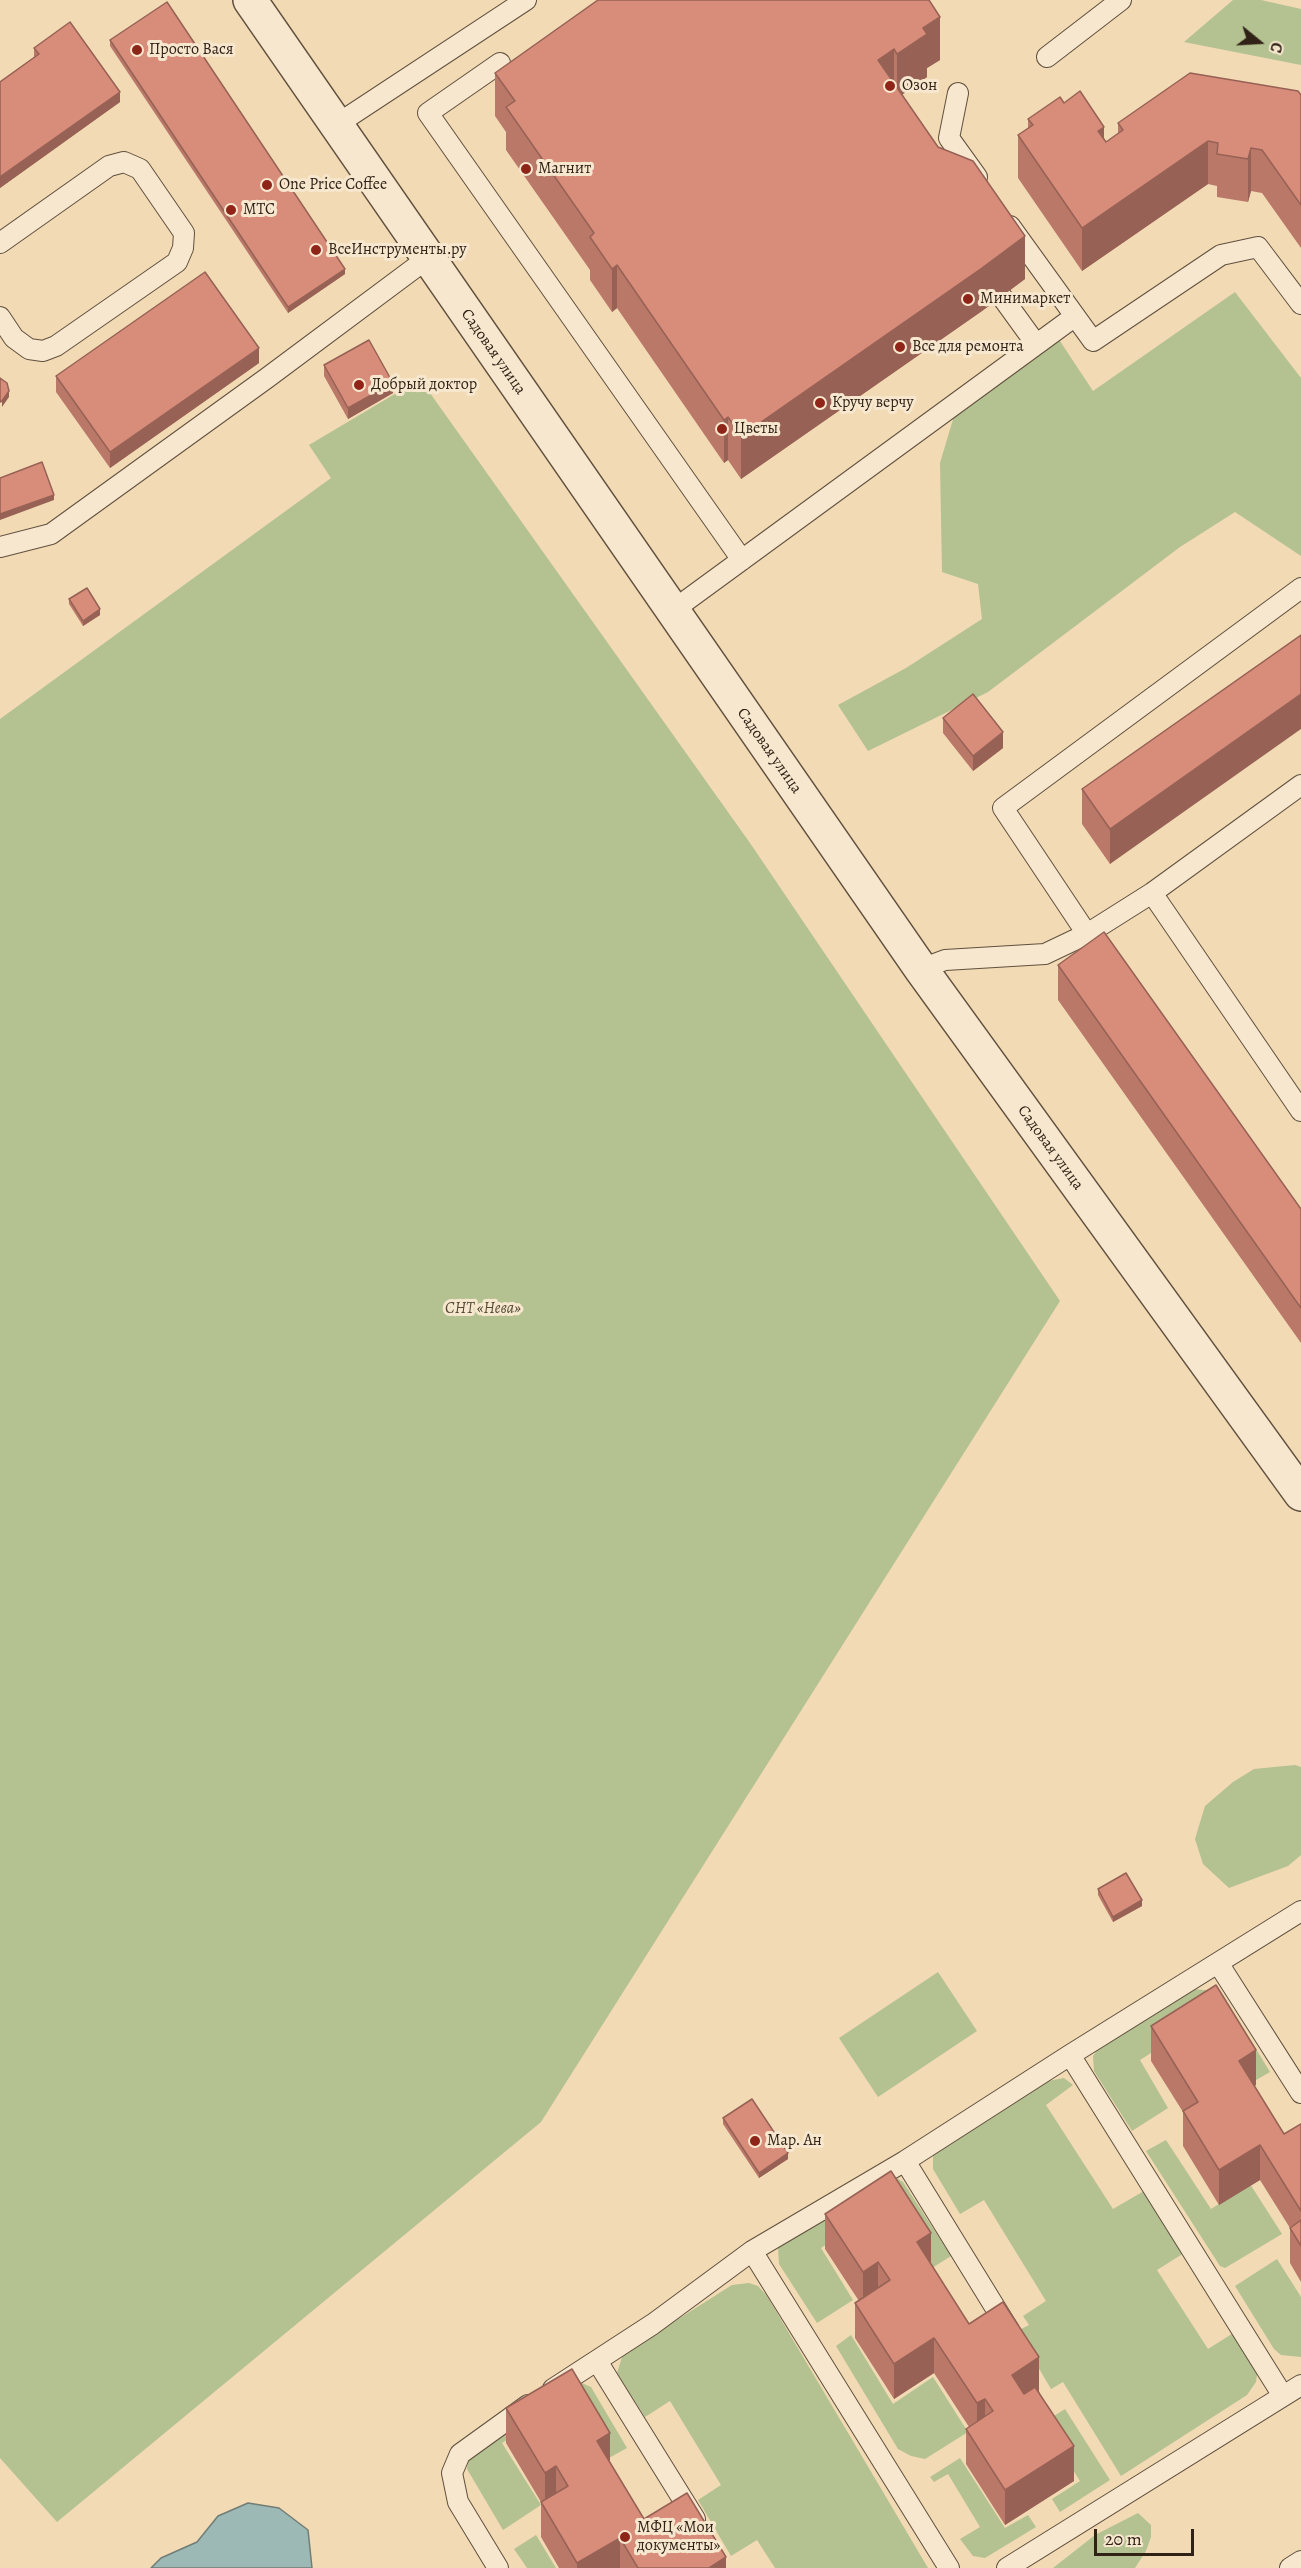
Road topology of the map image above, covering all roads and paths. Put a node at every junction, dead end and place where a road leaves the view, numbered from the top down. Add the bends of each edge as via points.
1 (250, 0) edge
2 (526, 0) edge
3 (1118, 1) edge
4 (1047, 57) dead end
5 (500, 63) dead end
6 (958, 93) dead end
7 (336, 125) junction
8 (988, 195) edge
9 (1002, 213) edge
10 (0, 243) edge
11 (428, 258) junction
12 (975, 260) edge
13 (1301, 304) edge
14 (0, 317) edge
15 (1074, 317) junction
16 (1036, 344) junction
17 (0, 547) edge
18 (742, 560) junction
19 (1301, 588) edge
20 (672, 611) junction
21 (1301, 785) edge
22 (1152, 893) junction
23 (1087, 934) junction
24 (921, 969) junction
25 (1301, 1111) edge
26 (1301, 1494) edge
27 (1301, 1911) edge
28 (1218, 1963) junction
29 (1070, 2055) junction
30 (1301, 2093) edge
31 (905, 2161) junction
32 (752, 2251) junction
33 (1010, 2332) edge
34 (597, 2361) junction
35 (1301, 2385) edge
36 (1283, 2396) junction
37 (702, 2531) edge
38 (1301, 2561) edge
39 (498, 2568) edge
40 (948, 2568) edge
41 (1007, 2568) edge
42 (1290, 2568) edge

1 - 7 street, Садовая улица
2 - 7 lane
3 - 4 lane
5 - 18 lane via 428,113
6 - 8 lane via 949,138
7 - 11 street, Садовая улица
9 - 15 lane
10 - 14 lane via 109,166 124,162 140,169 184,233 177,262 56,346 43,351 29,349 14,338
11 - 17 lane via 51,534
11 - 20 street, Садовая улица
12 - 16 lane
13 - 15 lane via 1258,247 1221,255 1093,341
15 - 16 lane
16 - 18 lane
18 - 20 lane
19 - 23 lane via 1003,808
20 - 24 street, Садовая улица
21 - 22 lane
22 - 23 lane
22 - 25 lane
23 - 24 lane via 1045,954 945,960
24 - 26 street, Садовая улица
27 - 28 lane
28 - 29 lane
28 - 30 lane
29 - 31 lane
29 - 36 lane
31 - 32 lane
31 - 33 lane
32 - 34 lane
32 - 40 lane
34 - 37 lane
34 - 39 lane via 460,2454 452,2474 458,2502
35 - 36 lane
36 - 41 lane
38 - 42 lane

